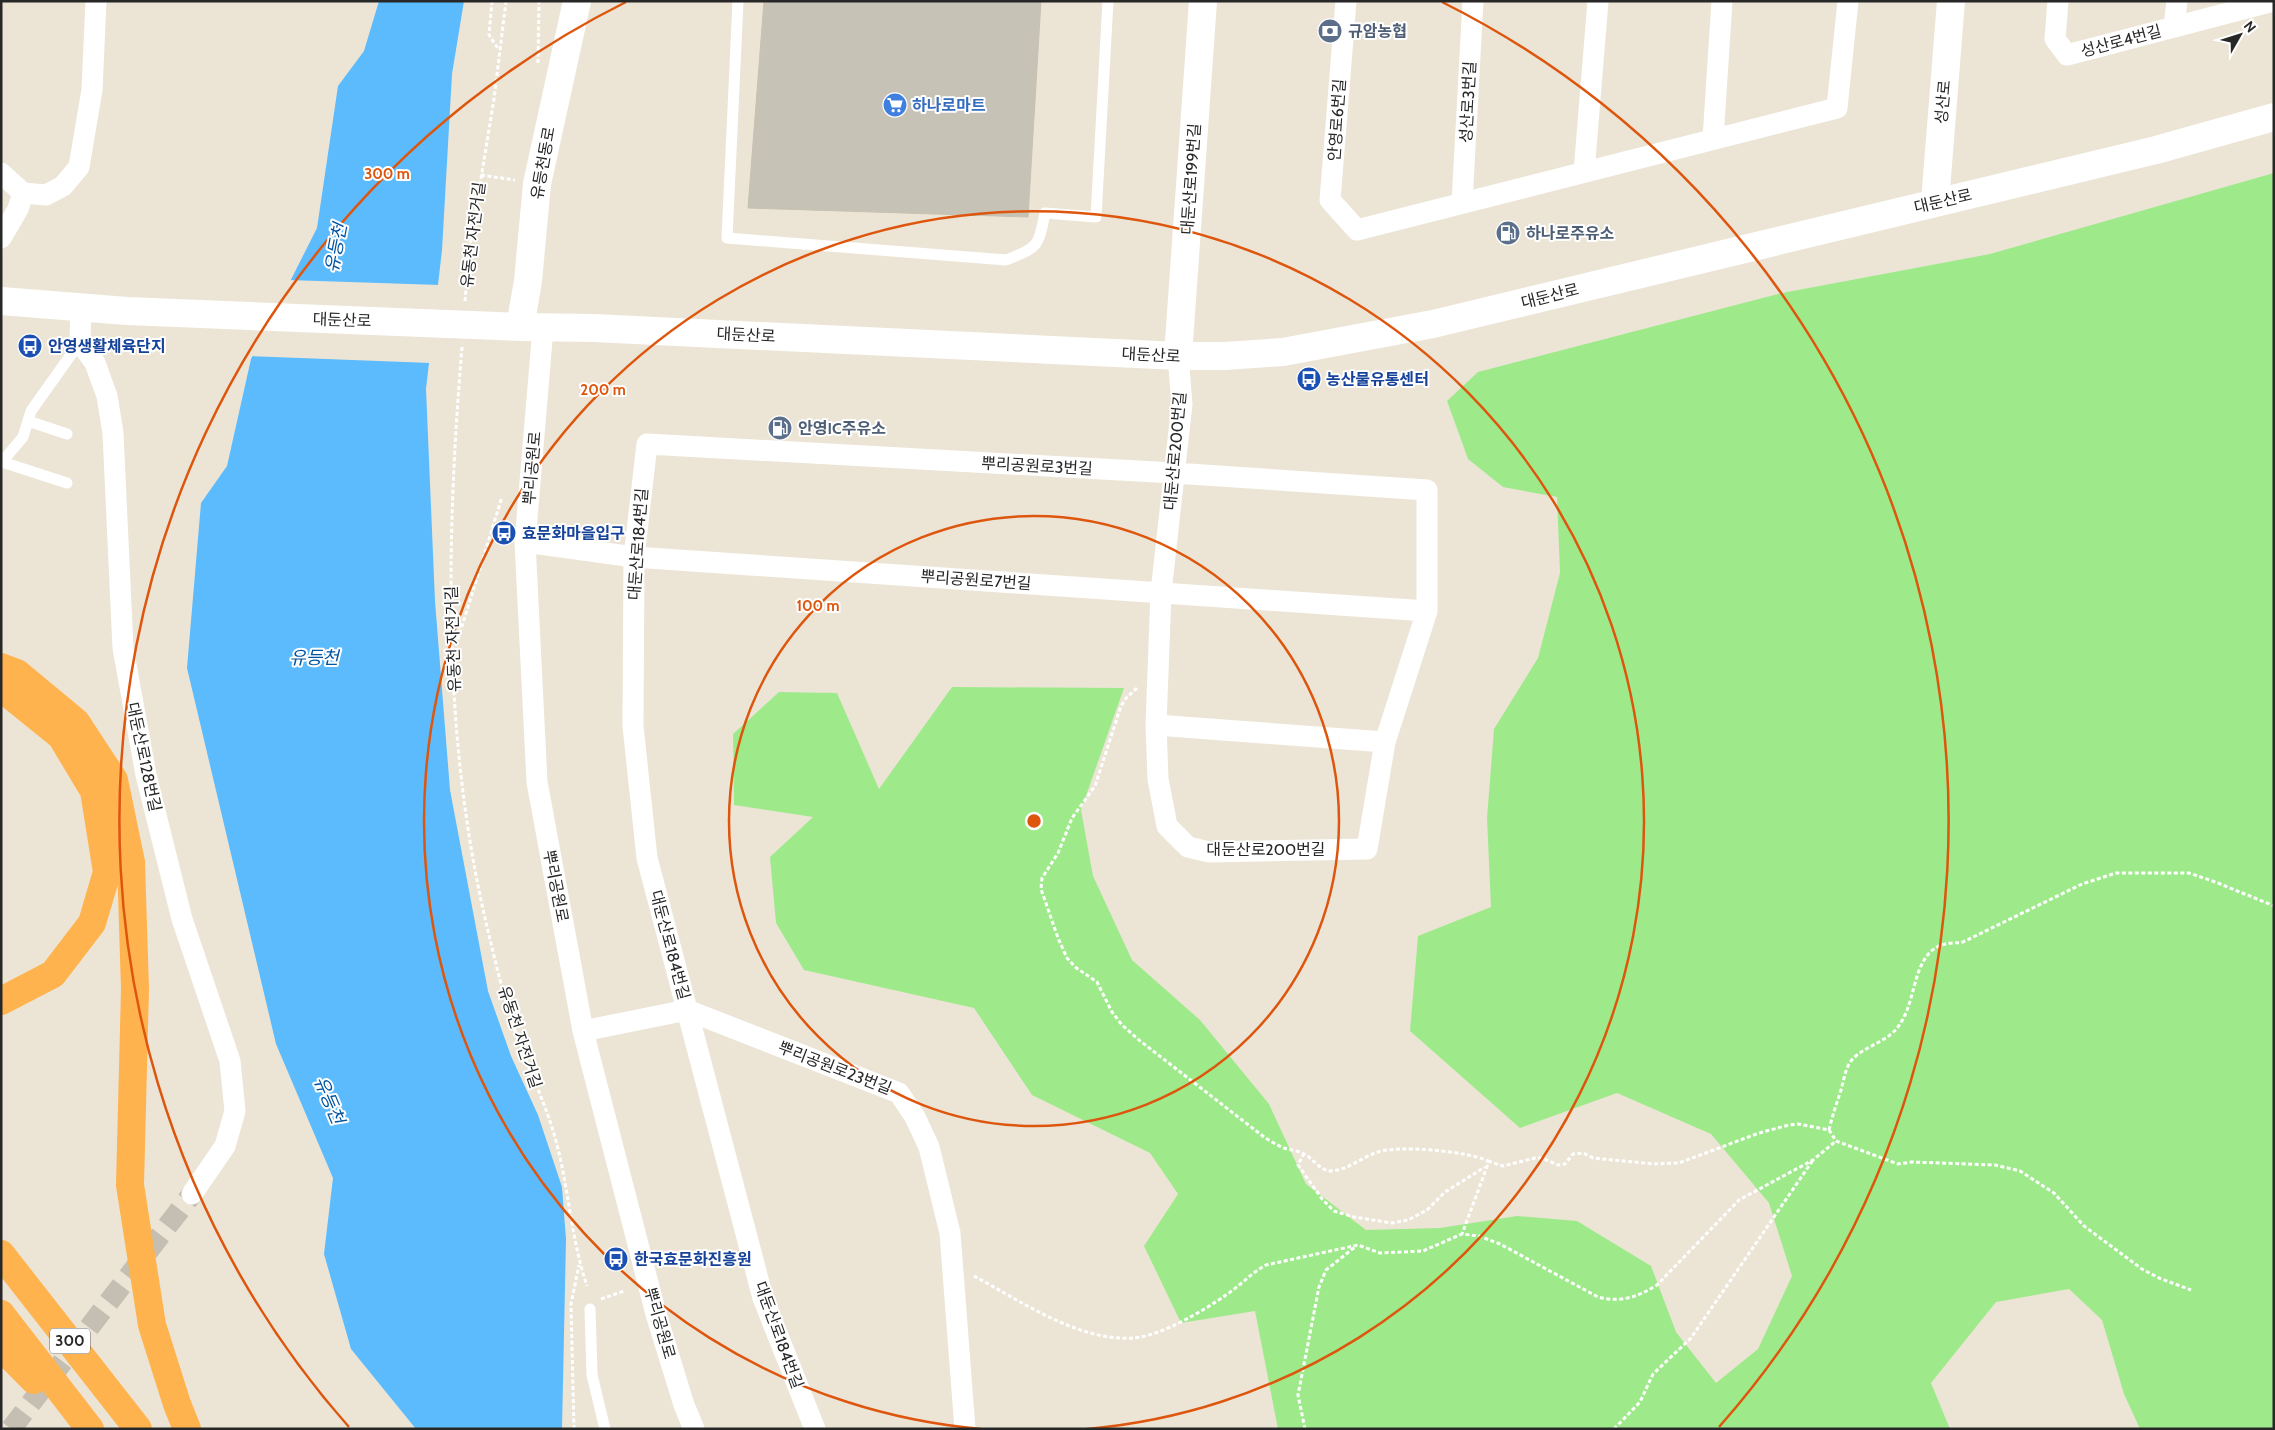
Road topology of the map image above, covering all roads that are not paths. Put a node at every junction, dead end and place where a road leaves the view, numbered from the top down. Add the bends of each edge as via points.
1 (96, 1) edge
2 (577, 1) edge
3 (738, 1) edge
4 (1108, 1) edge
5 (1203, 1) edge
6 (1346, 1) edge
7 (1474, 1) edge
8 (1598, 1) edge
9 (1722, 1) edge
10 (1848, 1) edge
11 (1951, 1) edge
12 (2058, 1) edge
13 (2177, 1) edge
14 (2274, 1) edge
15 (2174, 27) junction
16 (2274, 117) edge
17 (1713, 140) junction
18 (1584, 172) junction
19 (1, 173) edge
20 (23, 193) junction
21 (1935, 202) junction
22 (1462, 203) junction
23 (1, 238) edge
24 (1, 301) edge
25 (81, 306) junction
26 (531, 327) junction
27 (80, 342) junction
28 (1178, 356) junction
29 (28, 421) junction
30 (67, 434) dead end
31 (647, 444) joint
32 (1, 463) edge
33 (1174, 473) junction
34 (67, 483) dead end
35 (1427, 490) joint
36 (525, 542) junction
37 (634, 557) junction
38 (1161, 592) junction
39 (1427, 611) junction
40 (1, 667) edge
41 (1, 691) edge
42 (1156, 725) junction
43 (1385, 742) junction
44 (1, 1001) edge
45 (687, 1010) junction
46 (583, 1031) junction
47 (192, 1194) tunnel mouth
48 (1, 1254) edge
49 (590, 1309) dead end
50 (1, 1314) edge
51 (1, 1347) edge
52 (84, 1429) edge
53 (90, 1429) edge
54 (138, 1429) edge
55 (187, 1429) edge
56 (605, 1429) edge
57 (694, 1429) edge
58 (814, 1429) edge
59 (965, 1429) edge

1 - 20 street via 92,90 79,167 63,186 46,195
2 - 26 main road, 유등천동로 via 537,184 528,280
3 - 4 lane via 727,238 1006,260 1027,252 1040,241 1045,213 1096,218
5 - 28 main road, 대둔산로199번길
6 - 22 street, 안영로6번길 via 1330,200 1357,230
7 - 22 street, 성산로3번길
8 - 18 street
9 - 17 street
10 - 17 street via 1837,108
11 - 21 main road, 성산로
12 - 15 street, 성산로4번길 via 2055,39 2067,55
13 - 15 street, 성산로4번길
14 - 15 street, 성산로4번길
16 - 21 main road, 대둔산로 via 2156,150
17 - 18 street
18 - 22 street
19 - 20 street
20 - 23 street via 18,209
21 - 28 main road, 대둔산로 via 1424,326 1283,352
24 - 25 main road, 대둔산로
25 - 26 main road, 대둔산로 via 127,311
25 - 27 street
26 - 28 main road, 대둔산로
26 - 36 street, 뿌리공원로
27 - 29 lane via 31,411
27 - 47 street, 대둔산로128번길 via 95,363 107,396 113,433 123,648 146,776 182,919 230,1061 236,1111 225,1146
28 - 33 street, 대둔산로200번길 via 1182,404
29 - 30 lane
29 - 32 lane via 23,437
31 - 33 street, 뿌리공원로3번길
31 - 37 street, 대둔산로184번길
32 - 34 lane
33 - 35 street, 뿌리공원로3번길
33 - 38 street, 대둔산로200번길
35 - 39 street, 대둔산로200번길
36 - 37 street, 뿌리공원로7번길
36 - 46 street, 뿌리공원로 via 537,782
37 - 38 street, 뿌리공원로7번길
37 - 45 street, 대둔산로184번길 via 633,726 647,858
38 - 39 street, 뿌리공원로7번길
38 - 42 street, 대둔산로200번길
39 - 43 street, 대둔산로200번길
40 - 55 highway via 17,673 76,722 114,780 131,862 135,989 130,1185 152,1325
41 - 44 highway via 60,736 94,791 107,872 92,923 53,974
42 - 43 street
42 - 43 street, 대둔산로200번길 via 1158,778 1168,826 1188,847 1209,852 1366,849
45 - 46 street
45 - 58 street, 대둔산로184번길 via 763,1298
45 - 59 street, 뿌리공원로23번길 via 899,1093 915,1117 929,1147 950,1233
46 - 57 street, 뿌리공원로 via 656,1314
48 - 54 highway, 300
49 - 56 lane via 592,1375
50 - 53 highway, 300
51 - 52 highway

